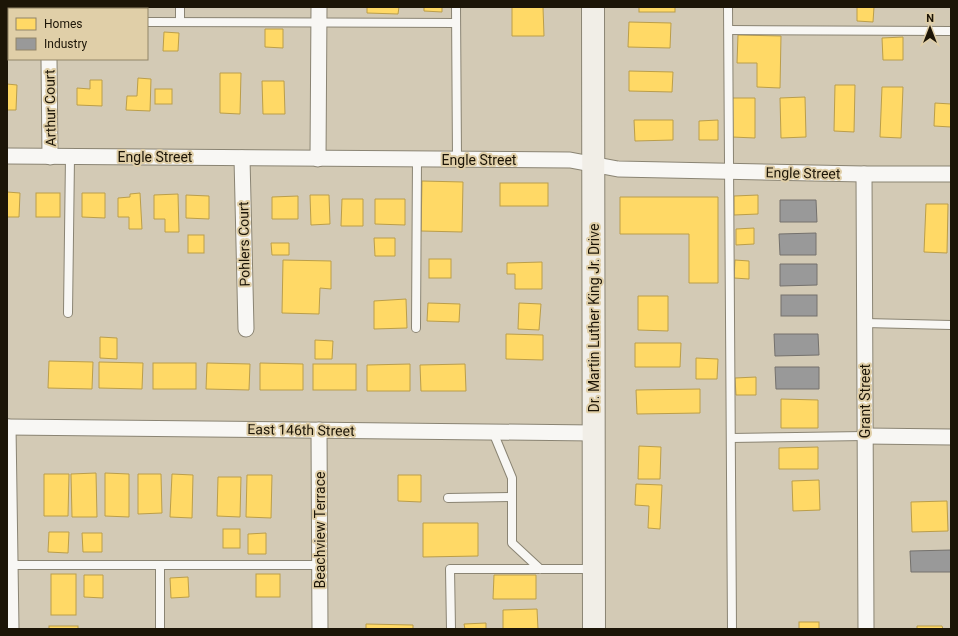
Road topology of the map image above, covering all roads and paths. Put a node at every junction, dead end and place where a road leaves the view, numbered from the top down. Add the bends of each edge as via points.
1 (180, 7) edge
2 (319, 7) edge
3 (456, 7) edge
4 (593, 7) edge
5 (728, 7) edge
6 (148, 22) edge
7 (180, 22) junction
8 (319, 22) junction
9 (456, 23) junction
10 (729, 30) junction
11 (951, 31) edge
12 (49, 60) edge
13 (7, 156) edge
14 (50, 157) junction
15 (70, 157) junction
16 (242, 158) junction
17 (318, 159) junction
18 (417, 159) junction
19 (457, 160) junction
20 (594, 165) junction
21 (729, 171) junction
22 (864, 174) junction
23 (951, 174) edge
24 (68, 312) dead end
25 (865, 323) junction
26 (951, 325) edge
27 (416, 328) dead end
28 (246, 329) dead end
29 (8, 427) edge
30 (319, 430) junction
31 (493, 432) junction
32 (594, 433) junction
33 (865, 436) junction
34 (951, 437) edge
35 (731, 438) junction
36 (512, 497) junction
37 (448, 498) dead end
38 (8, 565) edge
39 (160, 565) junction
40 (320, 565) junction
41 (540, 569) junction
42 (594, 569) junction
43 (11, 629) edge
44 (160, 629) edge
45 (320, 629) edge
46 (451, 629) edge
47 (594, 629) edge
48 (732, 629) edge
49 (866, 629) edge

1 - 7 lane
2 - 8 street
3 - 9 lane
4 - 20 street, Dr. Martin Luther King Jr. Drive
5 - 10 lane
6 - 7 lane
7 - 8 lane
8 - 9 lane
8 - 17 street
9 - 19 lane
10 - 11 lane
10 - 21 lane
12 - 14 street, Arthur Court
13 - 14 street, Engle Street
14 - 15 street, Engle Street
15 - 16 street, Engle Street
15 - 24 lane
16 - 17 street, Engle Street
16 - 28 street, Pohlers Court
17 - 18 street, Engle Street
18 - 19 street, Engle Street
18 - 27 lane
19 - 20 street, Engle Street via 570,160
20 - 21 street, Engle Street via 618,169
20 - 32 street, Dr. Martin Luther King Jr. Drive
21 - 22 street, Engle Street
21 - 35 lane
22 - 23 street, Engle Street
22 - 25 street, Grant Street
25 - 26 lane
25 - 33 street, Grant Street
29 - 30 street, East 146th Street
29 - 38 street
30 - 31 street, East 146th Street
30 - 40 street, Beachview Terrace
31 - 32 street, East 146th Street
31 - 36 lane via 512,478
32 - 42 street, Dr. Martin Luther King Jr. Drive
33 - 34 street
33 - 35 lane
33 - 49 street, Grant Street
35 - 48 lane
36 - 37 lane
36 - 41 lane via 512,543
38 - 39 lane
38 - 43 street
39 - 40 lane
39 - 44 lane
40 - 45 street, Beachview Terrace
41 - 42 lane
41 - 46 lane via 450,569
42 - 47 street, Dr. Martin Luther King Jr. Drive

